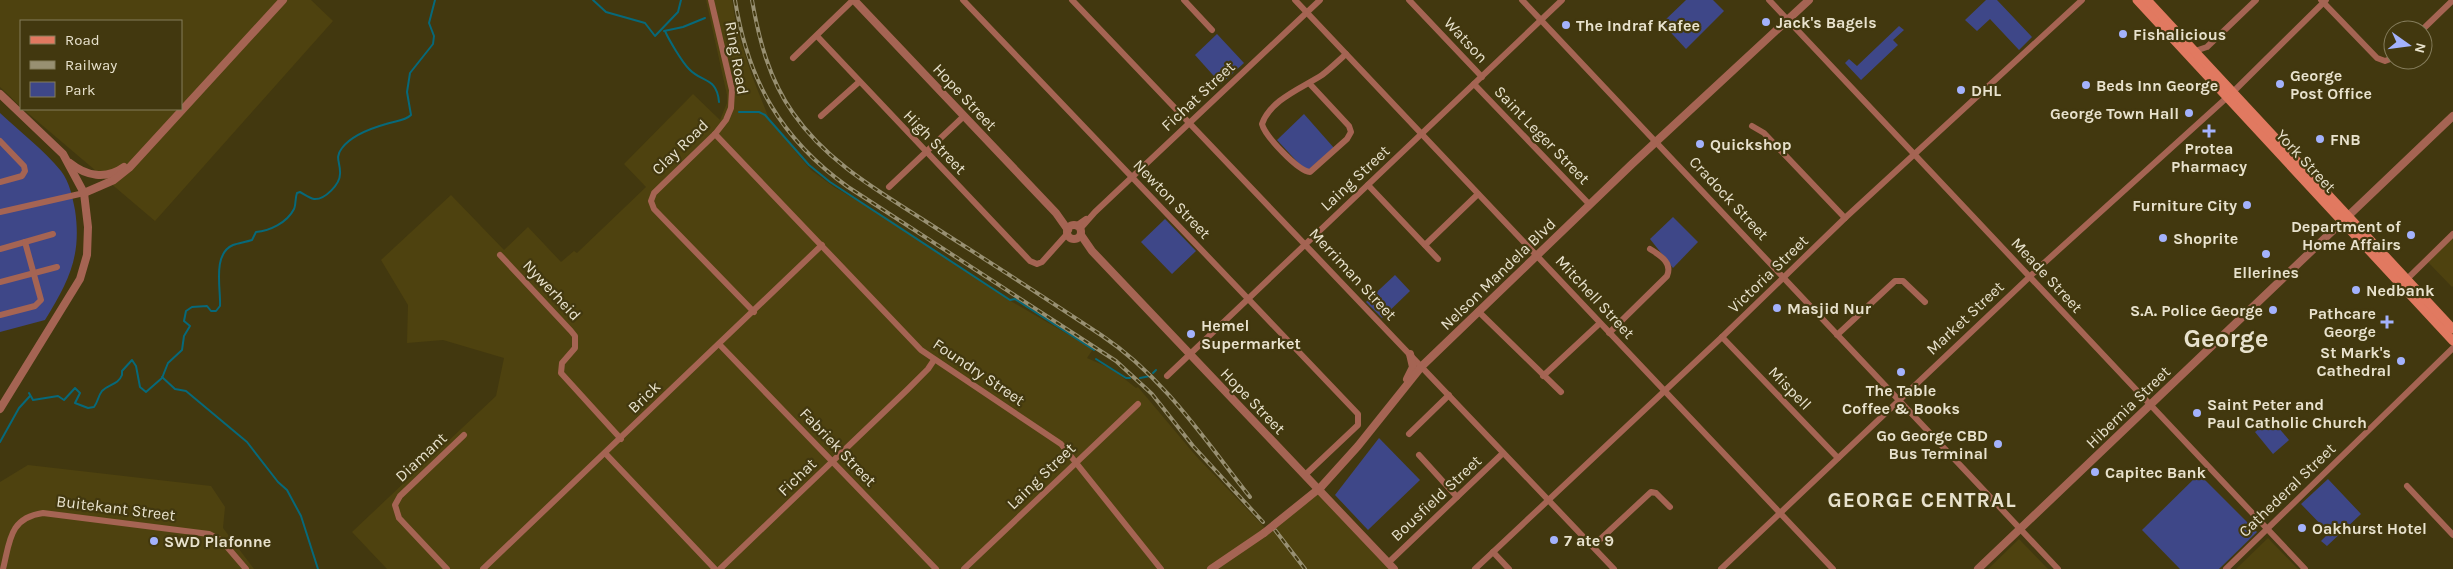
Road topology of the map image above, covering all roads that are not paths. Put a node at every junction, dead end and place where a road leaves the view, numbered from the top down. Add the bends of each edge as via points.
1 (282, 0) edge
2 (711, 0) edge
3 (854, 0) edge
4 (963, 0) edge
5 (1072, 0) edge
6 (1184, 0) edge
7 (1295, 0) edge
8 (1320, 0) edge
9 (1409, 0) edge
10 (1522, 0) edge
11 (1562, 0) edge
12 (1769, 0) edge
13 (1809, 0) edge
14 (2082, 0) edge
15 (2137, 0) edge
16 (2147, 0) edge
17 (2256, 0) edge
18 (2453, 0) edge
19 (2323, 1) edge
20 (1307, 13) junction
21 (1541, 20) junction
22 (1788, 20) junction
23 (2432, 20) edge
24 (1212, 30) dead end
25 (816, 36) junction
26 (2207, 47) junction
27 (2195, 51) junction
28 (1346, 54) junction
29 (793, 58) dead end
30 (2204, 60) junction
31 (2383, 60) edge
32 (1482, 77) junction
33 (859, 82) junction
34 (1309, 83) junction
35 (1474, 84) junction
36 (0, 94) edge
37 (2230, 95) junction
38 (182, 108) edge
39 (180, 110) edge
40 (821, 116) dead end
41 (964, 116) junction
42 (2453, 116) edge
43 (726, 120) joint
44 (1189, 123) junction
45 (1752, 126) dead end
46 (715, 134) junction
47 (1422, 134) junction
48 (0, 141) edge
49 (1656, 142) junction
50 (926, 153) junction
51 (1914, 154) junction
52 (137, 157) junction
53 (65, 158) junction
54 (1132, 177) junction
55 (0, 182) edge
56 (1368, 185) junction
57 (889, 187) dead end
58 (84, 193) junction
59 (1478, 194) junction
60 (1590, 205) junction
61 (0, 212) edge
62 (2349, 216) junction
63 (1845, 218) junction
64 (2342, 223) junction
65 (1074, 232) junction
66 (53, 234) dead end
67 (2453, 234) edge
68 (25, 242) junction
69 (1306, 244) junction
70 (822, 245) junction
71 (1425, 245) junction
72 (0, 249) edge
73 (1650, 249) dead end
74 (1537, 255) junction
75 (500, 256) dead end
76 (1438, 259) dead end
77 (1037, 264) joint
78 (57, 267) dead end
79 (34, 273) junction
80 (2030, 276) junction
81 (1784, 278) junction
82 (0, 282) edge
83 (2403, 282) junction
84 (1247, 298) junction
85 (1925, 302) dead end
86 (1478, 311) junction
87 (754, 312) junction
88 (0, 315) edge
89 (1600, 323) junction
90 (2453, 329) edge
91 (1609, 333) junction
92 (1837, 335) junction
93 (1722, 338) junction
94 (2453, 341) edge
95 (720, 344) junction
96 (2453, 348) edge
97 (1189, 354) junction
98 (1410, 354) junction
99 (934, 360) junction
100 (1422, 366) junction
101 (1167, 376) dead end
102 (1544, 376) junction
103 (1402, 390) junction
104 (1664, 391) junction
105 (1561, 392) dead end
106 (1449, 396) junction
107 (1897, 401) junction
108 (1138, 404) dead end
109 (2151, 404) junction
110 (0, 409) edge
111 (1409, 434) dead end
112 (464, 436) dead end
113 (620, 439) junction
114 (605, 454) junction
115 (1504, 454) junction
116 (1419, 455) dead end
117 (1838, 458) junction
118 (833, 461) junction
119 (1076, 461) junction
120 (1305, 475) junction
121 (2407, 486) dead end
122 (1457, 497) junction
123 (1549, 500) junction
124 (1670, 507) dead end
125 (1780, 513) junction
126 (2267, 528) junction
127 (2020, 529) junction
128 (2453, 535) edge
129 (1593, 546) junction
130 (1493, 552) junction
131 (1391, 566) edge
132 (3, 569) edge
133 (246, 569) edge
134 (447, 569) edge
135 (484, 569) edge
136 (716, 569) edge
137 (720, 569) edge
138 (936, 569) edge
139 (964, 569) edge
140 (1161, 569) edge
141 (1211, 569) edge
142 (1475, 569) edge
143 (1509, 569) edge
144 (1614, 569) edge
145 (1720, 569) edge
146 (1833, 569) edge
147 (1978, 569) edge
148 (2058, 569) edge
149 (2226, 569) edge
150 (2305, 569) edge

1 - 38 street
2 - 43 street, Ring Road via 732,90 731,108
3 - 25 street
3 - 41 street, Hope Street
4 - 54 street, Newton Street
5 - 44 street, Merriman Street
6 - 24 street
7 - 20 street, Mitchell Street
8 - 20 street, Fichat Street
9 - 32 street, Watson
10 - 21 street, Cradock Street
11 - 21 street, Laing Street
12 - 22 street, Meade Street
13 - 22 street, Nelson Mandela Blvd
14 - 51 street, Victoria Street
15 - 37 main road, York Street
16 - 27 main road, York Street
17 - 26 street
18 - 23 street
19 - 31 street via 2377,58
19 - 37 street, Market Street
20 - 28 street, Mitchell Street
20 - 44 street, Fichat Street
21 - 32 street, Laing Street
21 - 49 street, Cradock Street
22 - 49 street, Nelson Mandela Blvd
22 - 51 street, Meade Street
25 - 29 street
25 - 33 street, High Street
26 - 27 street
26 - 30 street
27 - 30 main road, York Street
28 - 34 street
28 - 47 street, Mitchell Street
30 - 37 main road, York Street
32 - 35 street, Laing Street
33 - 40 street
33 - 50 street, High Street
34 - 34 street via 1282,100 1262,124 1270,138 1301,170 1307,172 1314,171 1351,132
35 - 47 street, Laing Street
35 - 60 street, Saint Leger Street
36 - 53 street
37 - 62 main road, York Street
37 - 64 main road, York Street
37 - 80 street, Market Street
39 - 52 street
41 - 50 street
41 - 65 street, Hope Street
42 - 62 street, Hibernia Street
43 - 46 street, Clay Road
44 - 54 street, Fichat Street
44 - 69 street, Merriman Street
45 - 63 street via 1764,133
46 - 70 street, Foundry Street
46 - 87 street, Clay Road via 654,193 651,201 654,209
47 - 56 street, Laing Street
47 - 59 street, Mitchell Street
48 - 55 street via 25,171 18,178
49 - 60 street, Nelson Mandela Blvd
49 - 81 street, Cradock Street
50 - 57 street
50 - 77 street, High Street via 1023,255
51 - 63 street, Victoria Street
51 - 80 street, Meade Street
52 - 53 street via 114,173 99,176 82,171
52 - 58 street via 114,180
53 - 58 street
54 - 65 street, Fichat Street
54 - 84 street, Newton Street
56 - 69 street, Laing Street
56 - 71 street
58 - 61 street
58 - 110 street via 88,241 80,280
59 - 71 street
59 - 74 street, Mitchell Street
60 - 74 street, Nelson Mandela Blvd
62 - 64 street, Hibernia Street
62 - 83 main road, York Street
63 - 81 street, Victoria Street
64 - 83 main road, York Street
64 - 109 street, Hibernia Street
65 - 77 street, Fichat Street
65 - 97 street, Hope Street
66 - 68 street
67 - 83 street
68 - 72 street
68 - 79 street
69 - 84 street, Laing Street
69 - 98 street, Merriman Street
70 - 87 street, Brick
70 - 99 street, Foundry Street
71 - 76 street
73 - 91 street via 1667,263 1667,276
74 - 86 street, Nelson Mandela Blvd
74 - 89 street, Mitchell Street
75 - 113 street, Nywerheid via 575,336 575,348 562,363 561,373
78 - 79 street
79 - 82 street
79 - 88 street via 41,300 38,305
80 - 107 street, Market Street
80 - 109 street, Meade Street
81 - 92 street, Cradock Street
81 - 93 street, Victoria Street
83 - 90 main road, York Street
83 - 94 main road, York Street
84 - 97 street, Laing Street
84 - 120 street, Newton Street via 1360,418 1358,425
85 - 92 street via 1903,281 1895,281
86 - 100 street, Nelson Mandela Blvd
86 - 102 street
87 - 95 street, Brick
89 - 91 street, Mitchell Street
89 - 102 street
91 - 104 street, Mitchell Street
92 - 107 street, Cradock Street
93 - 104 street, Victoria Street
93 - 117 street, Mispell
95 - 113 street, Brick
95 - 118 street, Fabriek Street
96 - 126 street, Cathederal Street
97 - 101 street, Laing Street
97 - 120 street, Hope Street
98 - 100 street, Merriman Street
98 - 103 street via 1413,367
99 - 118 street, Fichat
99 - 119 street, Foundry Street via 1061,444
100 - 103 street, Nelson Mandela Blvd
100 - 106 street, Merriman Street
102 - 105 street
103 - 141 street, Nelson Mandela Blvd, bridge via 1321,486 1285,517
104 - 123 street, Victoria Street
104 - 125 street, Mitchell Street
106 - 111 street
106 - 115 street, Merriman Street
107 - 117 street, Market Street
107 - 127 street, Cradock Street
108 - 119 street, Laing Street
109 - 126 street, Meade Street
109 - 127 street, Hibernia Street
112 - 134 street, Diamant via 400,496 395,505 399,518
113 - 114 street, Brick
114 - 135 street, Brick
114 - 136 street
115 - 122 street, Bousfield Street
115 - 123 street, Merriman Street
116 - 122 street
117 - 125 street, Market Street
118 - 137 street, Fichat
118 - 138 street, Fabriek Street
119 - 139 street, Laing Street
119 - 140 street, Foundry Street
120 - 131 street, Hope Street
121 - 128 street
122 - 131 street, Bousfield Street
123 - 129 street, Merriman Street
123 - 130 street, Victoria Street
124 - 129 street via 1651,492
125 - 145 street, Market Street
125 - 146 street, Mitchell Street
126 - 149 street, Cathederal Street
126 - 150 street, Meade Street
127 - 147 street, Hibernia Street
127 - 148 street, Cradock Street
129 - 144 street, Merriman Street
130 - 142 street, Victoria Street
130 - 143 street
132 - 133 street, Buitekant Street via 13,530 24,518 43,513 209,534 222,541

